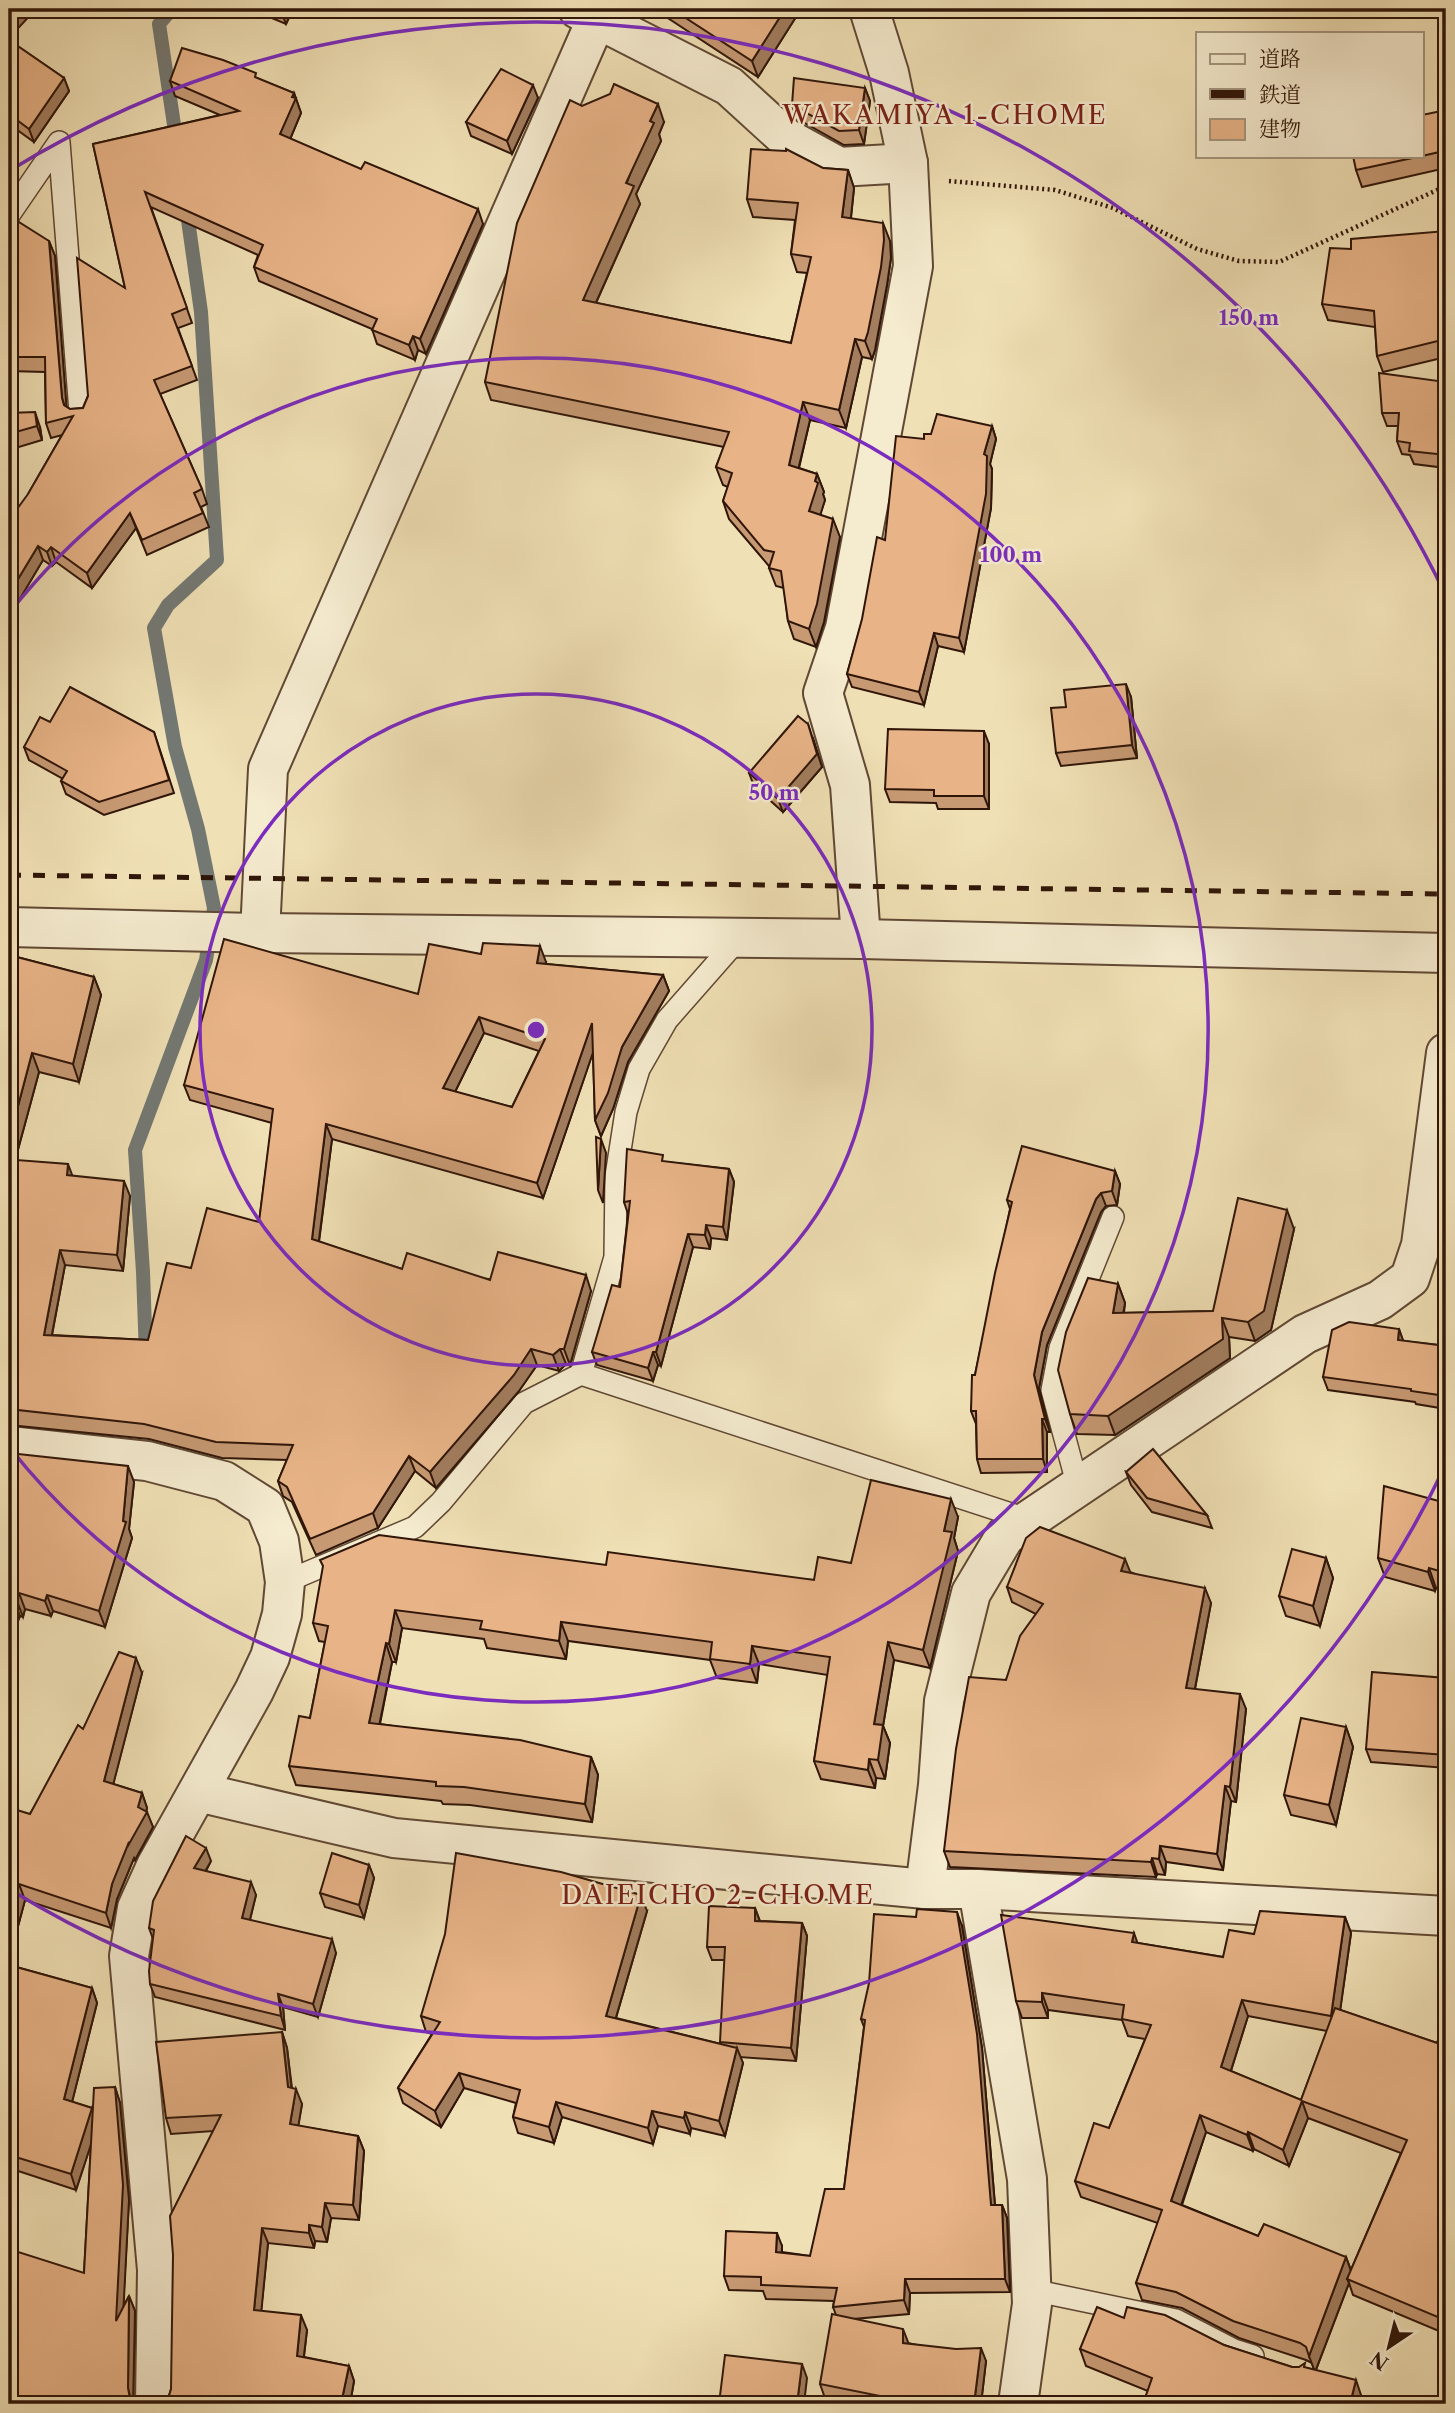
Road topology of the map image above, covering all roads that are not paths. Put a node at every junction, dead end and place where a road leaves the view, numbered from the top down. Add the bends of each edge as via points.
1 (869, 9) edge
2 (587, 14) edge
3 (909, 170) junction
4 (9, 215) edge
5 (80, 412) edge
6 (9, 927) edge
7 (260, 933) junction
8 (739, 938) junction
9 (860, 939) junction
10 (1446, 953) edge
11 (1446, 1054) edge
12 (1113, 1217) dead end
13 (581, 1374) junction
14 (9, 1446) edge
15 (1078, 1486) junction
16 (1029, 1520) junction
17 (285, 1583) junction
18 (198, 1792) junction
19 (925, 1889) junction
20 (978, 1889) junction
21 (1446, 1916) edge
22 (1032, 2290) junction
23 (1268, 2361) edge
24 (155, 2404) edge
25 (1018, 2404) edge

1 - 3 street via 889,73
2 - 3 street via 729,86 786,138 839,167
2 - 7 street via 268,769
3 - 9 street via 913,266 845,628 823,693 850,785
4 - 5 lane via 59,142
6 - 7 street
7 - 8 street
8 - 9 street
8 - 13 lane via 667,1020 639,1069 615,1176 615,1257
9 - 10 street
11 - 15 street via 1421,1245 1410,1279 1380,1300 1304,1334
12 - 15 lane via 1060,1348 1052,1390
13 - 16 lane
13 - 17 lane via 524,1403 415,1527
14 - 17 street via 147,1461 224,1481 265,1507 279,1541
15 - 16 street
16 - 19 street via 1005,1536 971,1593 944,1702
17 - 18 street via 270,1657
18 - 19 street via 394,1838
18 - 24 street via 137,1908 129,1956 157,2270
19 - 20 street
20 - 21 street
20 - 22 street via 1027,2179
22 - 23 lane via 1175,2320 1234,2350
22 - 25 street

